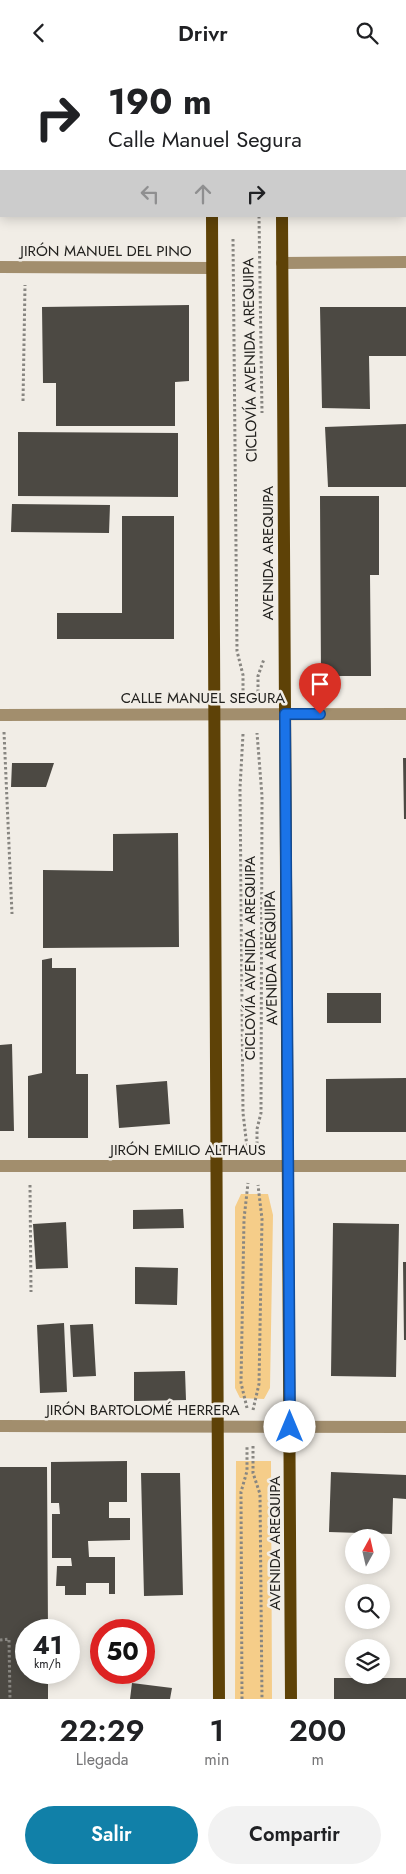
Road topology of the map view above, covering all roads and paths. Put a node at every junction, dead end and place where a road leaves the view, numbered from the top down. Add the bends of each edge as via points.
1 (212, 217) edge
2 (259, 217) edge
3 (282, 217) edge
4 (233, 235) dead end
5 (406, 262) edge
6 (282, 263) junction
7 (0, 267) edge
8 (25, 267) junction
9 (212, 268) junction
10 (23, 401) dead end
11 (262, 415) dead end
12 (265, 652) dead end
13 (214, 714) junction
14 (243, 714) junction
15 (257, 714) junction
16 (285, 714) junction
17 (406, 714) edge
18 (2, 715) edge
19 (12, 914) dead end
20 (0, 1166) edge
21 (30, 1166) junction
22 (217, 1166) junction
23 (289, 1166) junction
24 (406, 1166) edge
25 (253, 1167) junction
26 (31, 1292) dead end
27 (0, 1426) edge
28 (218, 1426) junction
29 (250, 1426) junction
30 (290, 1427) junction
31 (406, 1427) edge
32 (0, 1640) edge
33 (10, 1699) edge
34 (219, 1699) edge
35 (242, 1699) edge
36 (262, 1699) edge
37 (291, 1699) edge

1 - 9 main road
2 - 11 path, CICLOVÍA AVENIDA AREQUIPA
3 - 6 main road, AVENIDA AREQUIPA
4 - 14 path via 237,651 243,675
5 - 6 street
6 - 16 main road, AVENIDA AREQUIPA
7 - 8 street, JIRÓN MANUEL DEL PINO
8 - 9 street, JIRÓN MANUEL DEL PINO
8 - 10 path
9 - 13 main road
12 - 15 path, CICLOVÍA AVENIDA AREQUIPA via 258,677
13 - 14 street, CALLE MANUEL SEGURA
13 - 18 street, CALLE MANUEL SEGURA
13 - 22 main road
14 - 15 street, CALLE MANUEL SEGURA
14 - 25 path via 240,788 243,1093
15 - 16 street, CALLE MANUEL SEGURA
15 - 25 path, CICLOVÍA AVENIDA AREQUIPA via 262,796 261,1113
16 - 17 street, CALLE MANUEL SEGURA
16 - 23 main road, AVENIDA AREQUIPA
18 - 19 path
20 - 21 street, JIRÓN EMILIO ALTHAUS
21 - 22 street, JIRÓN EMILIO ALTHAUS
21 - 26 path
22 - 25 street, JIRÓN EMILIO ALTHAUS
22 - 28 main road
23 - 24 street, JIRÓN EMILIO ALTHAUS
23 - 25 street, JIRÓN EMILIO ALTHAUS
23 - 30 main road, AVENIDA AREQUIPA
25 - 29 path via 244,1219 242,1383
25 - 29 path, CICLOVÍA AVENIDA AREQUIPA via 262,1219 259,1384
27 - 28 street, JIRÓN BARTOLOMÉ HERRERA
28 - 29 street, JIRÓN BARTOLOMÉ HERRERA
28 - 34 main road
29 - 30 street, JIRÓN BARTOLOMÉ HERRERA
29 - 35 path via 247,1471 241,1492
29 - 36 path, CICLOVÍA AVENIDA AREQUIPA via 253,1473 260,1493
30 - 31 street, JIRÓN BARTOLOMÉ HERRERA
30 - 37 main road, AVENIDA AREQUIPA
32 - 33 path via 9,1639

